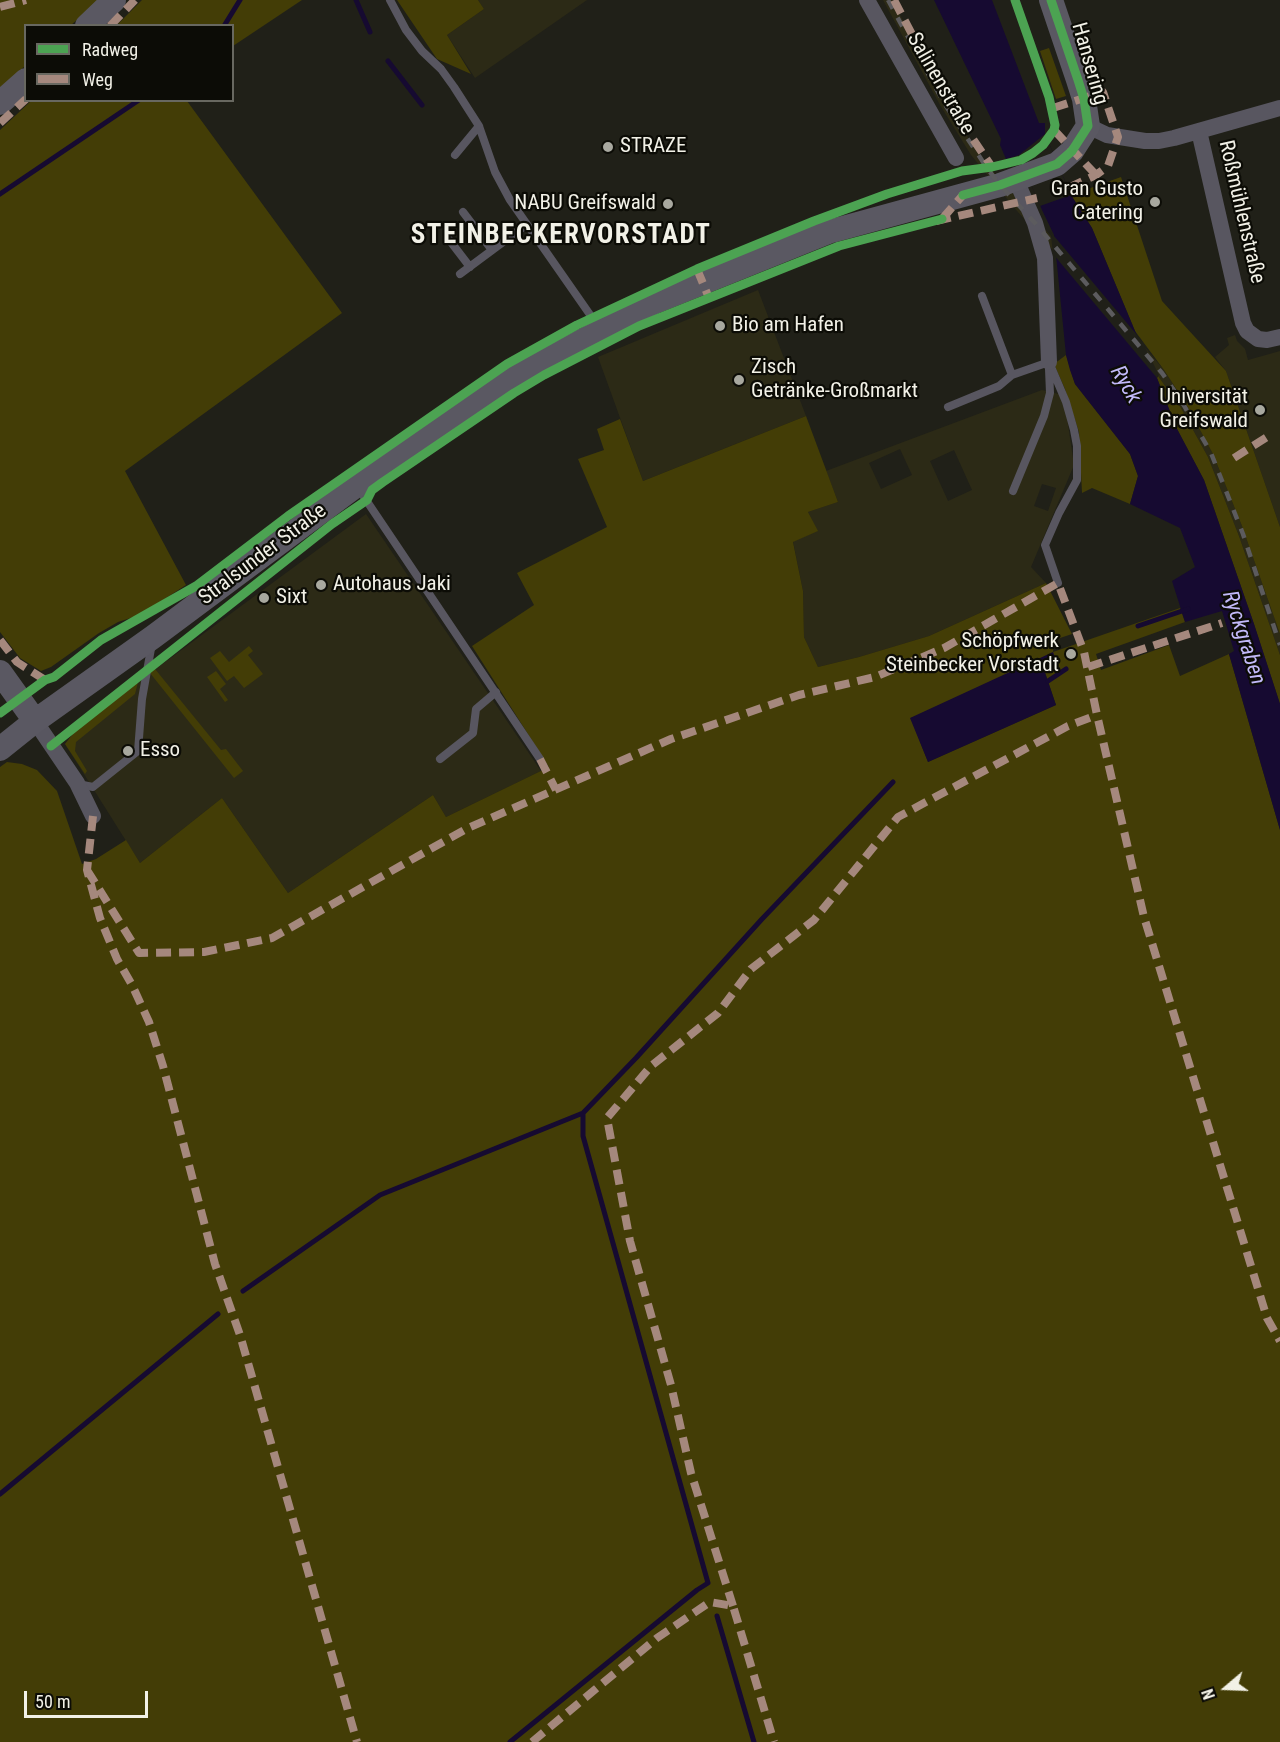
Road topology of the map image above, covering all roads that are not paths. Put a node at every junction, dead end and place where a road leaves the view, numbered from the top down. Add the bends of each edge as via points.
1 (114, 0) edge
2 (390, 0) edge
3 (867, 0) edge
4 (1051, 0) edge
5 (89, 24) edge
6 (24, 82) edge
7 (0, 103) edge
8 (1280, 108) edge
9 (479, 126) junction
10 (1088, 126) junction
11 (1198, 131) junction
12 (455, 155) dead end
13 (956, 158) dead end
14 (1058, 164) joint
15 (1022, 178) junction
16 (463, 212) dead end
17 (526, 225) junction
18 (447, 237) dead end
19 (492, 250) junction
20 (470, 267) junction
21 (460, 274) dead end
22 (982, 296) dead end
23 (600, 330) junction
24 (1280, 337) edge
25 (1049, 362) junction
26 (1012, 375) junction
27 (948, 407) dead end
28 (357, 485) junction
29 (1013, 491) dead end
30 (1058, 583) dead end
31 (153, 637) junction
32 (0, 672) edge
33 (496, 693) junction
34 (35, 722) junction
35 (0, 749) edge
36 (440, 759) dead end
37 (540, 759) dead end
38 (77, 783) junction
39 (93, 816) dead end

1 - 5 main road
2 - 9 lane via 406,30 447,78
3 - 13 street, Salinenstraße
4 - 10 main road, Hansering via 1081,89
6 - 7 main road
8 - 11 street
9 - 12 lane
9 - 17 lane via 495,171
10 - 11 street via 1107,135 1145,141
10 - 14 main road, Hansering
11 - 24 street, Roßmühlenstraße via 1236,306 1252,336 1267,340
14 - 15 main road, Stralsunder Straße
15 - 23 main road, Stralsunder Straße via 828,232 657,301
15 - 25 street via 1045,258
16 - 19 lane
17 - 19 lane
17 - 23 lane
18 - 20 lane
19 - 20 lane
20 - 21 lane
22 - 26 lane
23 - 28 main road, Stralsunder Straße via 499,387
25 - 26 lane
25 - 29 lane via 1050,393 1044,416
25 - 30 lane via 1066,402 1077,446 1077,480 1045,545
26 - 27 lane via 999,386
28 - 31 main road, Stralsunder Straße
28 - 33 lane
31 - 34 main road, Stralsunder Straße
31 - 38 lane via 138,751 93,787
32 - 34 main road
33 - 36 lane via 477,709 473,733
33 - 37 lane
34 - 35 main road, Stralsunder Straße
34 - 38 street
38 - 39 street

